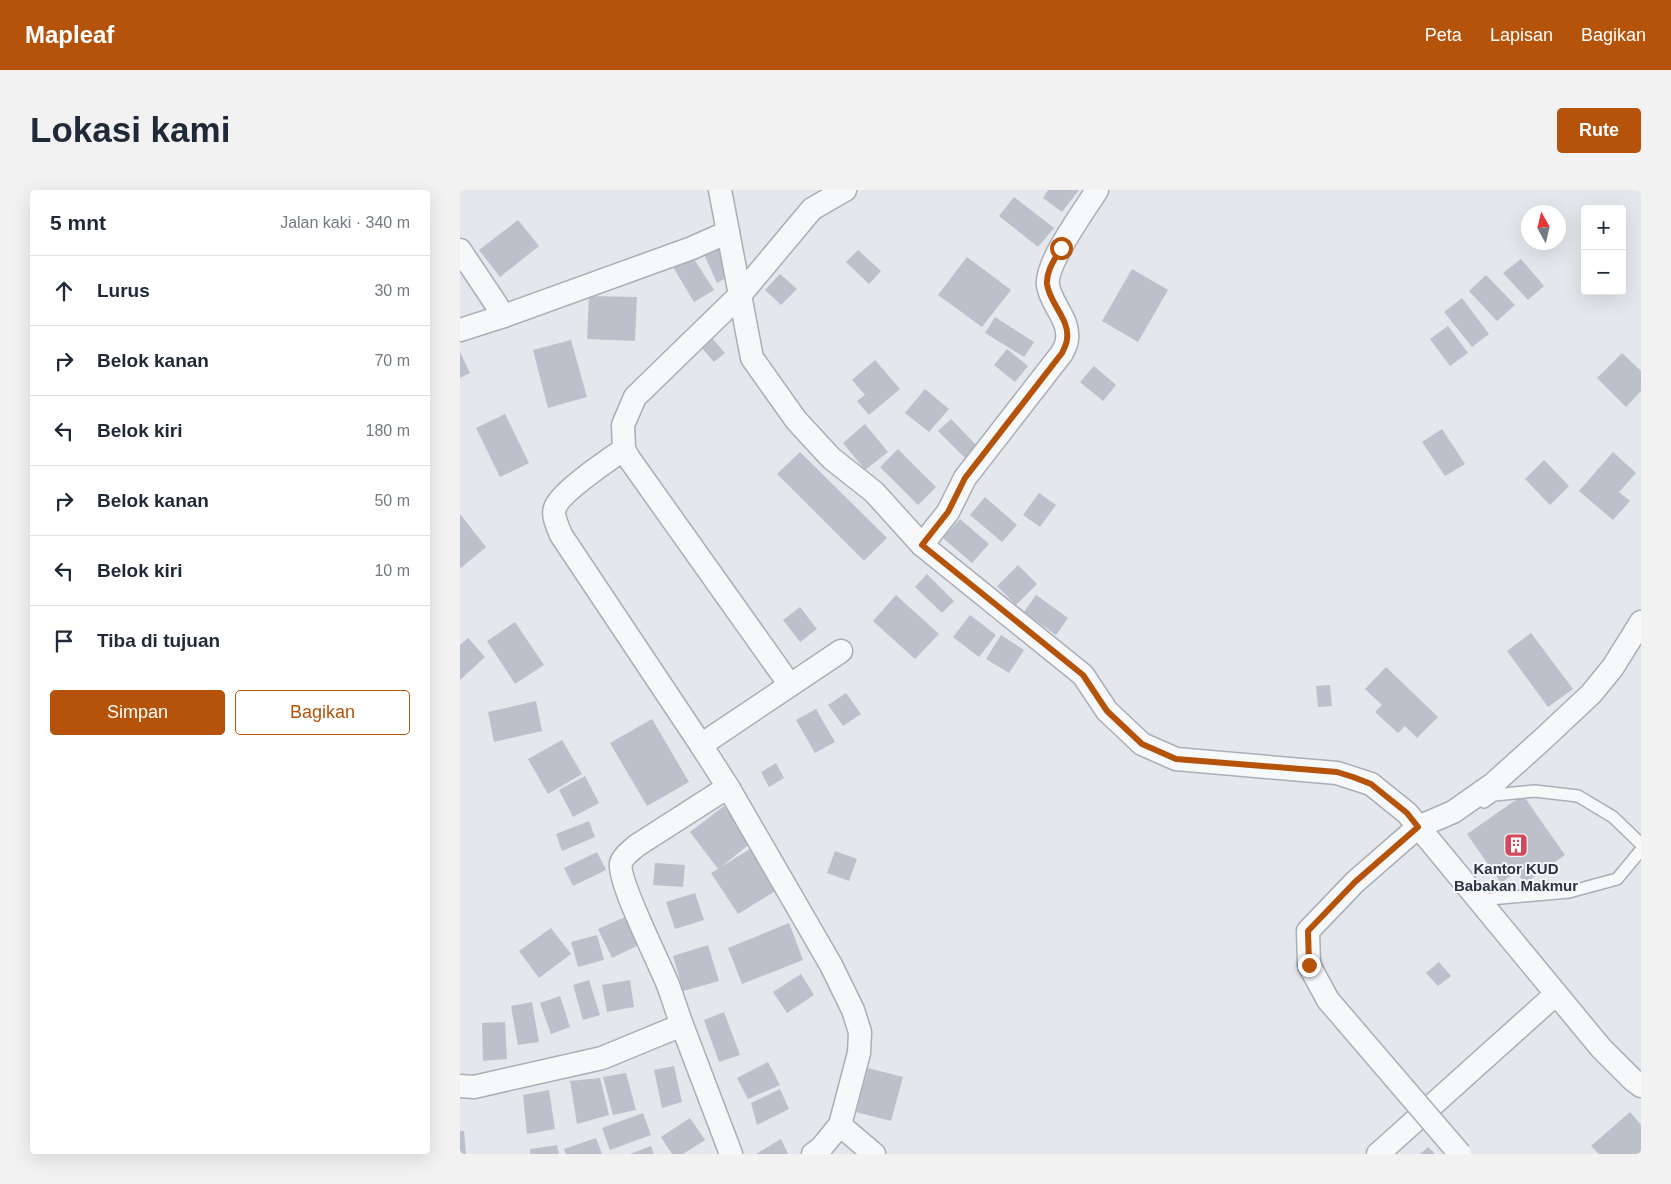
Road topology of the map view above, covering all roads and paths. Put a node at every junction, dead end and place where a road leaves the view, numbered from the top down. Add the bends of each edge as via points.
1 (720, 190) edge
2 (845, 190) edge
3 (1097, 190) edge
4 (728, 232) junction
5 (460, 250) edge
6 (741, 294) junction
7 (504, 316) junction
8 (460, 330) edge
9 (624, 448) junction
10 (922, 545) junction
11 (1641, 622) edge
12 (841, 651) dead end
13 (790, 685) junction
14 (701, 745) junction
15 (728, 787) junction
16 (1420, 826) junction
17 (1641, 844) edge
18 (1641, 850) edge
19 (1479, 900) junction
20 (1556, 994) junction
21 (682, 1025) junction
22 (460, 1086) edge
23 (1641, 1086) edge
24 (840, 1125) junction
25 (731, 1154) edge
26 (813, 1154) edge
27 (874, 1154) edge
28 (1378, 1154) edge
29 (1460, 1154) edge

1 - 4 street
2 - 6 street via 812,209
3 - 10 street via 1050,267 1047,284 1051,299 1067,328 1068,338 1062,353 965,478 948,512
4 - 6 street
4 - 7 street
5 - 7 street
6 - 9 street via 635,397 623,425
6 - 10 street via 752,358 796,420 831,458 874,492
7 - 8 street
9 - 13 street
9 - 14 street via 561,498 554,509 556,522 561,535
10 - 16 street via 1083,675 1107,711 1142,744 1176,759 1337,772 1371,784
11 - 16 street via 1614,667 1591,694 1543,739 1493,784 1453,812
12 - 13 street
13 - 14 street
14 - 15 street
15 - 21 street via 636,846 621,864 628,892
15 - 24 street via 831,965 853,1010 860,1032 859,1053
16 - 17 lane via 1449,821 1494,795 1536,791 1578,796 1613,817
16 - 19 street
16 - 29 street, bridge via 1355,882 1308,931 1309,965 1328,1000
18 - 19 lane via 1617,879 1569,892
19 - 20 street
20 - 23 street via 1601,1048
20 - 28 street
21 - 22 street via 602,1058 474,1087
21 - 25 street
24 - 26 street
24 - 27 street

